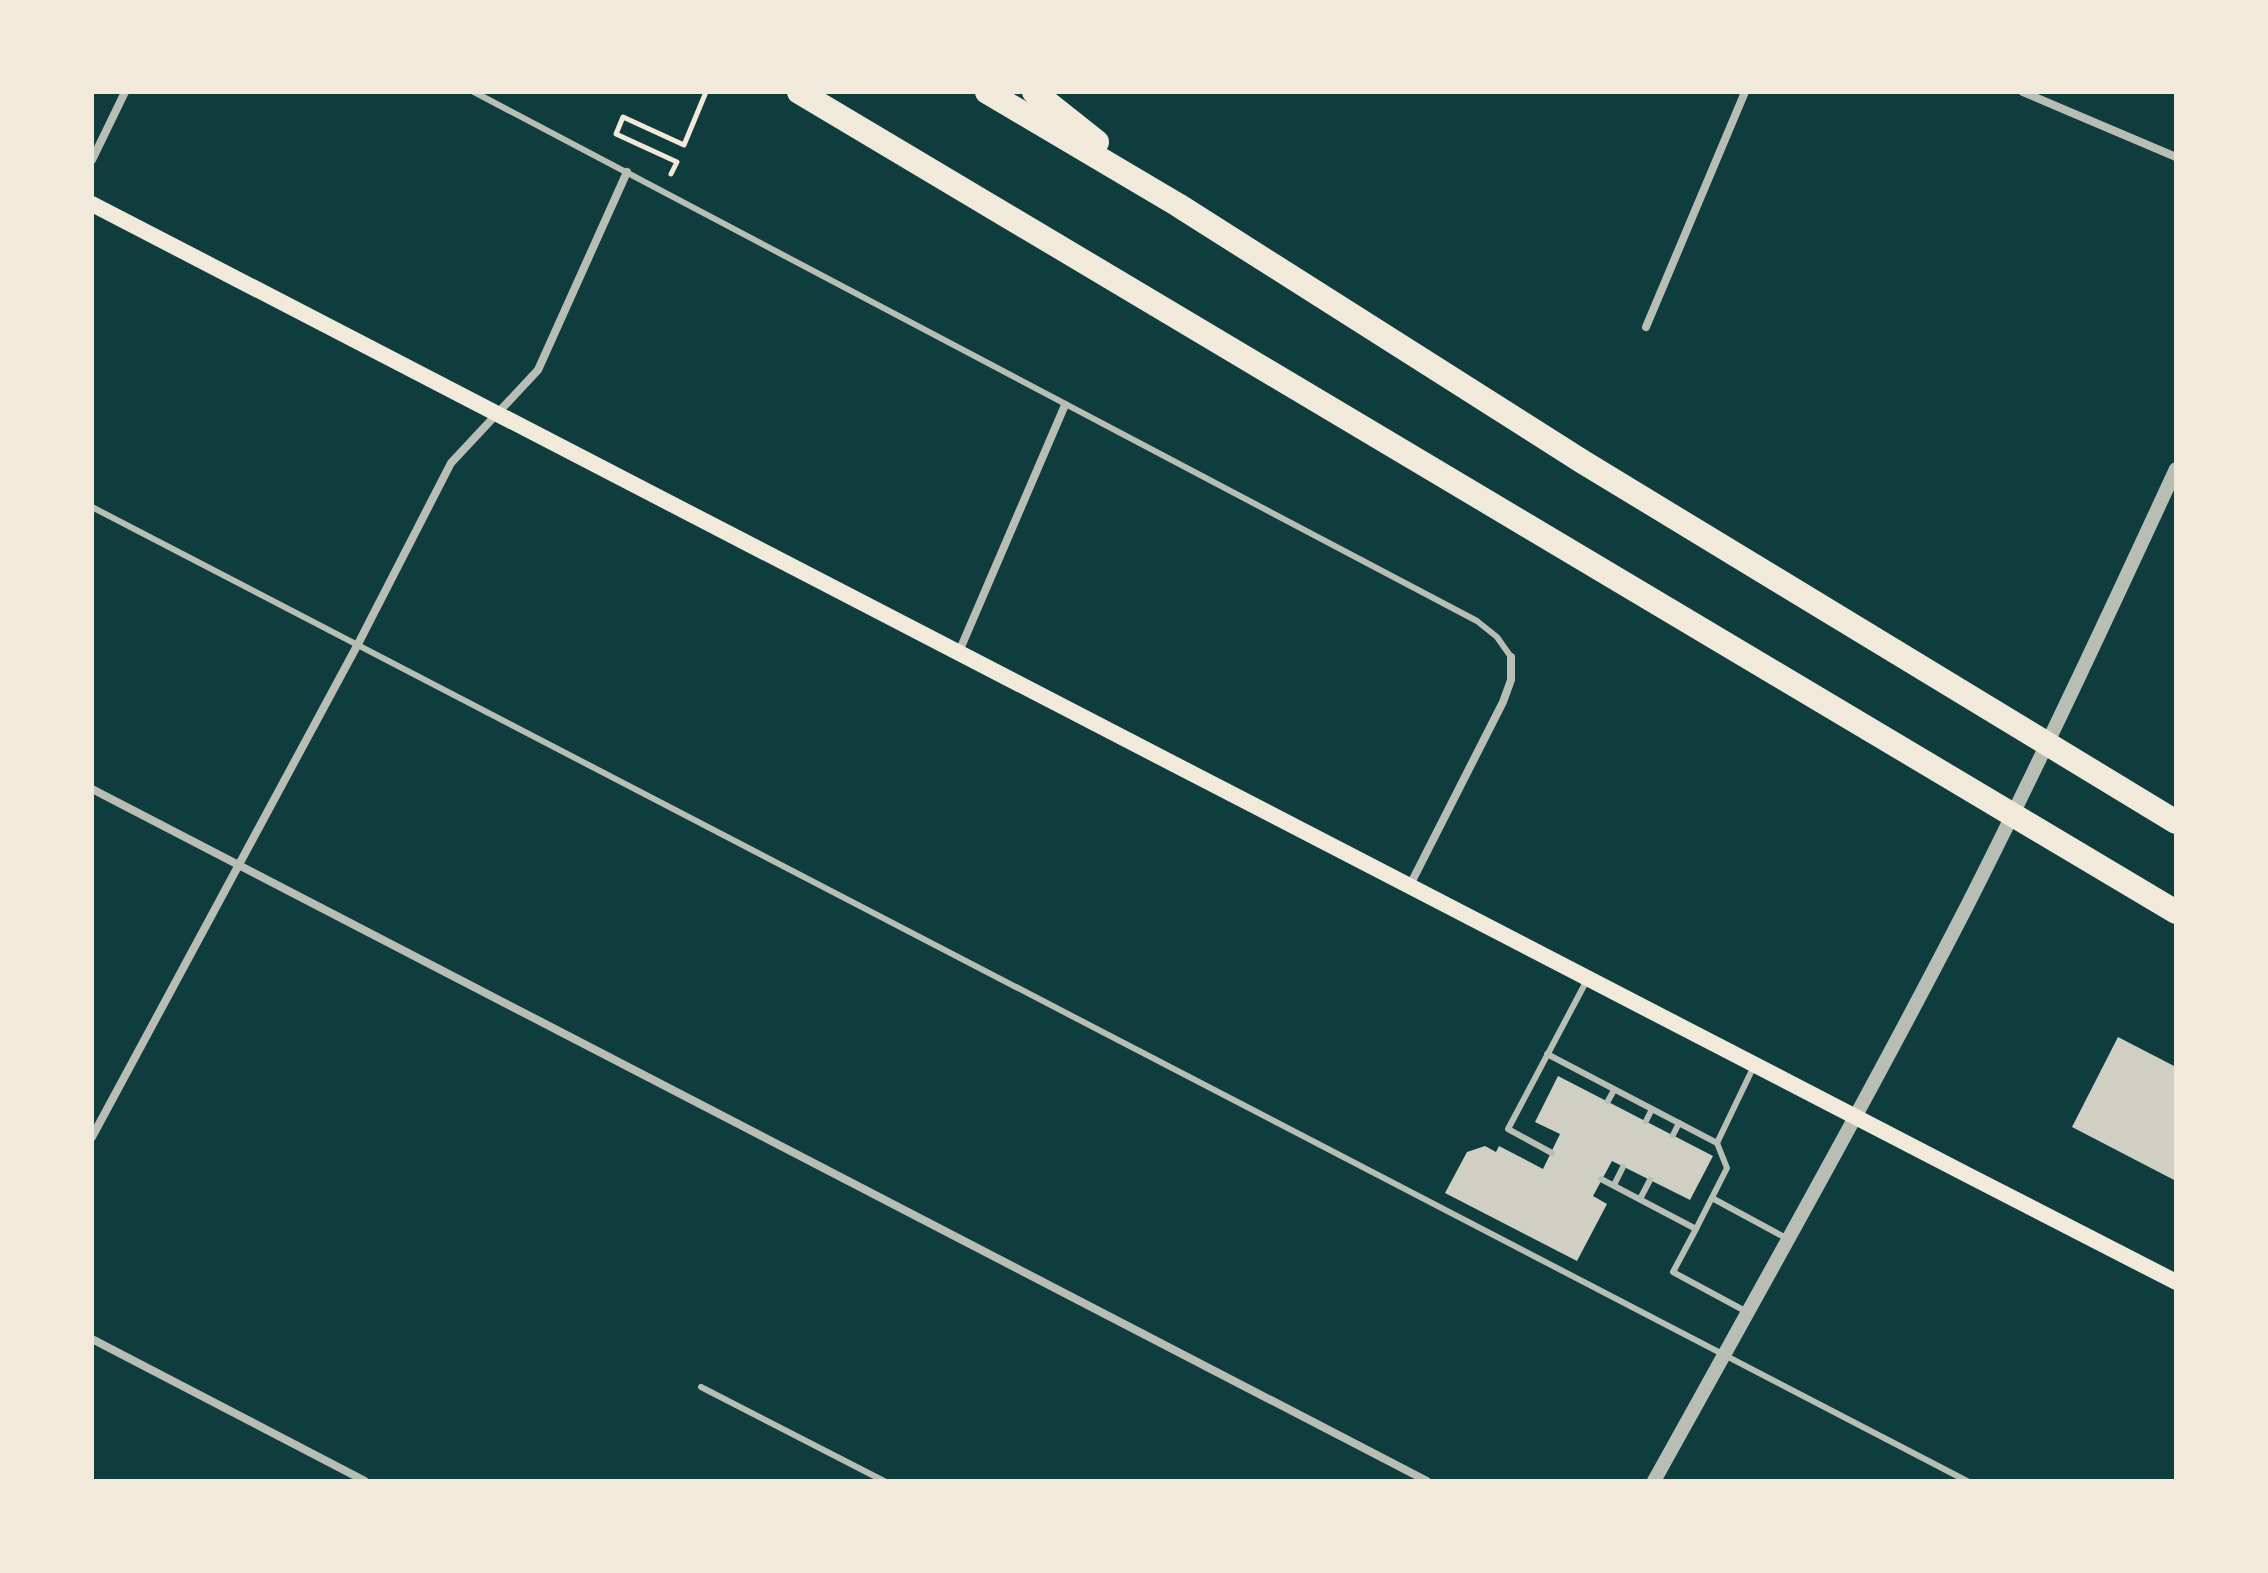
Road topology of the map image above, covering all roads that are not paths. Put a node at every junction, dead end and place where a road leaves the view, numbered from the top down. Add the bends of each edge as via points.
1 (125, 92) edge
2 (474, 92) edge
3 (799, 92) edge
4 (987, 92) edge
5 (1034, 92) edge
6 (1745, 92) edge
7 (2023, 92) edge
8 (2176, 157) edge
9 (92, 160) edge
10 (627, 172) junction
11 (92, 204) edge
12 (1178, 205) junction
13 (1646, 327) dead end
14 (1065, 405) junction
15 (495, 414) junction
16 (2176, 469) edge
17 (92, 507) edge
18 (358, 644) junction
19 (958, 655) junction
20 (1511, 657) joint
21 (92, 789) edge
22 (2176, 822) edge
23 (238, 864) junction
24 (1409, 887) junction
25 (2176, 912) edge
26 (1588, 977) junction
27 (1547, 1054) junction
28 (1754, 1065) junction
29 (1614, 1090) junction
30 (1608, 1101) dead end
31 (1652, 1109) junction
32 (1856, 1118) junction
33 (1646, 1121) dead end
34 (1679, 1123) junction
35 (1673, 1135) dead end
36 (92, 1137) edge
37 (1717, 1143) junction
38 (1552, 1153) dead end
39 (1623, 1167) dead end
40 (1601, 1179) dead end
41 (1650, 1180) dead end
42 (1614, 1185) junction
43 (1712, 1198) junction
44 (1640, 1199) junction
45 (1696, 1229) junction
46 (1788, 1239) junction
47 (2176, 1282) edge
48 (1748, 1313) junction
49 (92, 1339) edge
50 (1724, 1356) junction
51 (701, 1387) dead end
52 (365, 1481) edge
53 (884, 1481) edge
54 (1427, 1481) edge
55 (1654, 1481) edge
56 (1967, 1481) edge

1 - 9 street
2 - 10 lane
3 - 25 highway
4 - 12 highway
5 - 12 highway
6 - 13 street
7 - 8 street
10 - 14 lane
10 - 15 street via 538,370
11 - 15 main road
12 - 22 highway via 1583,462
14 - 19 street
14 - 20 lane via 1477,621
15 - 18 street via 451,463
15 - 19 main road
16 - 32 street via 1967,905
17 - 18 lane
18 - 23 street
18 - 50 lane
19 - 24 main road
20 - 24 street via 1511,680 1503,702
21 - 23 street
23 - 36 street
23 - 54 street
24 - 26 main road
26 - 27 lane
26 - 28 main road
27 - 29 lane
27 - 38 lane via 1508,1129
28 - 32 main road
28 - 37 lane
29 - 30 lane
29 - 31 lane
31 - 33 lane
31 - 34 lane
32 - 46 street
32 - 47 main road
34 - 35 lane
34 - 37 lane
37 - 43 lane via 1727,1168
39 - 42 lane
40 - 42 lane
41 - 44 lane
42 - 44 lane
43 - 45 lane
43 - 46 lane
44 - 45 lane
45 - 48 lane via 1673,1272
46 - 48 street
48 - 50 street
49 - 52 street
50 - 55 street
50 - 56 lane
51 - 53 lane

